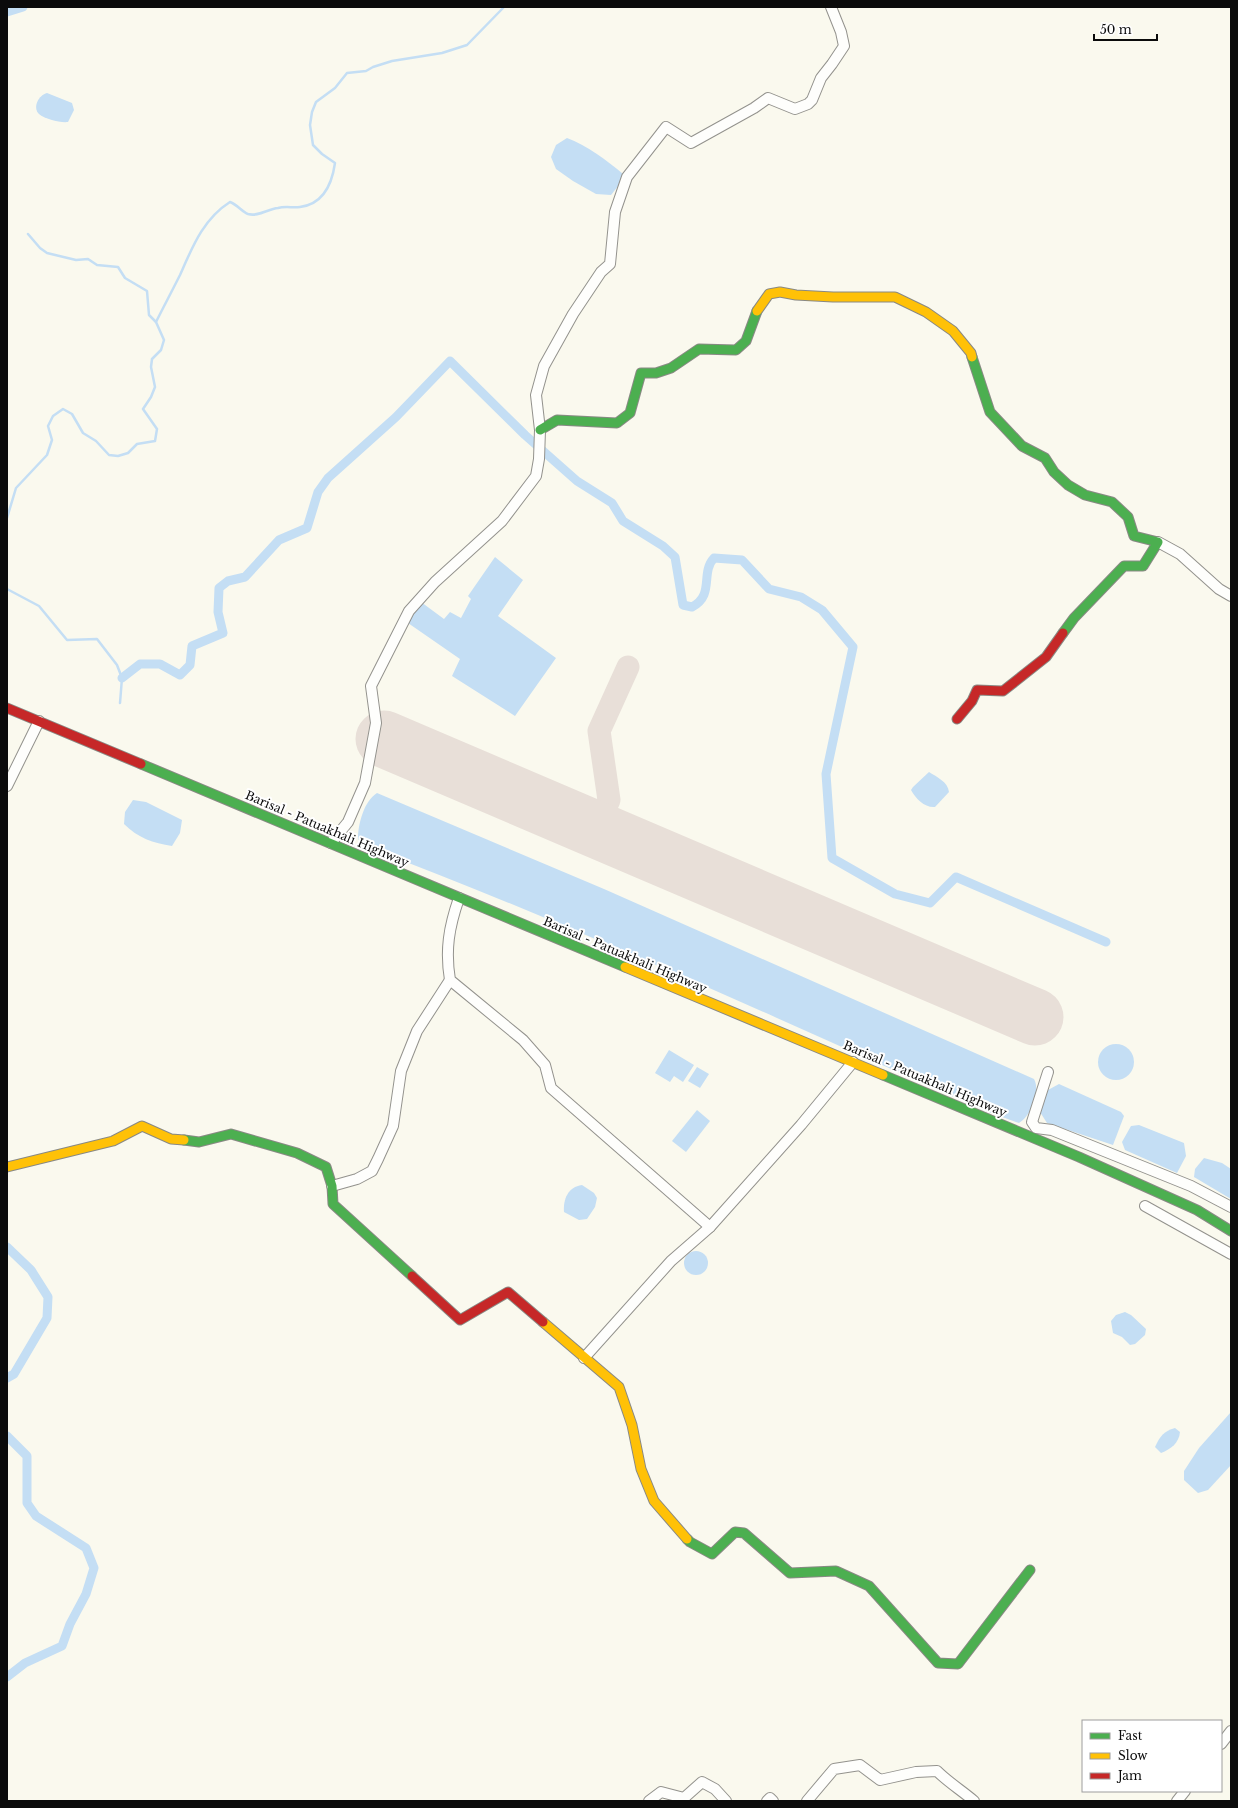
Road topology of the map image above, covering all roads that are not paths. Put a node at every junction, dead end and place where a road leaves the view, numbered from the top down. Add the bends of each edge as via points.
1 (831, 7) edge
2 (540, 430) junction
3 (1158, 542) junction
4 (1231, 596) edge
5 (7, 708) edge
6 (957, 719) dead end
7 (39, 721) junction
8 (7, 786) edge
9 (331, 843) junction
10 (459, 898) junction
11 (450, 980) junction
12 (853, 1062) junction
13 (1048, 1072) dead end
14 (7, 1167) edge
15 (332, 1186) junction
16 (1145, 1206) dead end
17 (1231, 1207) edge
18 (710, 1227) junction
19 (1231, 1231) edge
20 (1231, 1254) edge
21 (584, 1358) junction
22 (1030, 1570) dead end
23 (1231, 1731) edge
24 (1222, 1743) edge
25 (1184, 1792) edge
26 (649, 1801) edge
27 (726, 1801) edge
28 (766, 1801) edge
29 (773, 1801) edge
30 (807, 1801) edge
31 (974, 1801) edge
32 (1177, 1801) edge

1 - 2 street via 844,46 821,78 814,97 808,104 795,109 768,98 691,143 666,127 627,177 615,212 610,264 601,272 573,314 544,366 536,395
2 - 3 main road via 557,420 617,422 630,413 641,373 656,373 671,368 699,349 736,350 746,341 758,307 769,294 780,292 833,297 895,297 926,312 953,331 971,353 990,412 1022,446 1044,458 1068,485 1085,495 1112,502 1128,517 1134,536
2 - 9 street via 536,476 502,521 435,582 409,611 372,686 376,724 365,783 348,822
3 - 4 street via 1180,554 1219,589
3 - 6 main road via 1143,566 1124,566 1074,618 1046,656 1003,691 977,690 972,701
5 - 7 main road, Barisal - Patuakhali Highway
7 - 8 street
7 - 9 main road, Barisal - Patuakhali Highway
9 - 10 main road, Barisal - Patuakhali Highway
10 - 11 street via 448,940 446,960
10 - 12 main road, Barisal - Patuakhali Highway
11 - 15 street via 417,1031 401,1071 393,1126 372,1171 357,1179
11 - 18 street via 523,1040 544,1065 551,1088
12 - 18 street
12 - 19 main road, Barisal - Patuakhali Highway via 1144,1185 1197,1210
13 - 17 street via 1032,1122 1036,1128 1052,1130 1169,1177
14 - 15 main road via 113,1141 142,1126 171,1139 199,1142 231,1134 297,1153 326,1167
15 - 21 main road via 333,1204 460,1320 508,1292
16 - 20 street
18 - 21 street via 671,1261
21 - 22 main road via 619,1388 632,1425 641,1469 654,1501 690,1542 712,1554 735,1532 744,1533 790,1573 836,1571 869,1586 938,1662 958,1664
23 - 24 street
25 - 32 street
26 - 27 street via 661,1792 684,1798 702,1782
28 - 29 street via 770,1798
30 - 31 street via 834,1769 860,1764 880,1780 916,1772 937,1771

